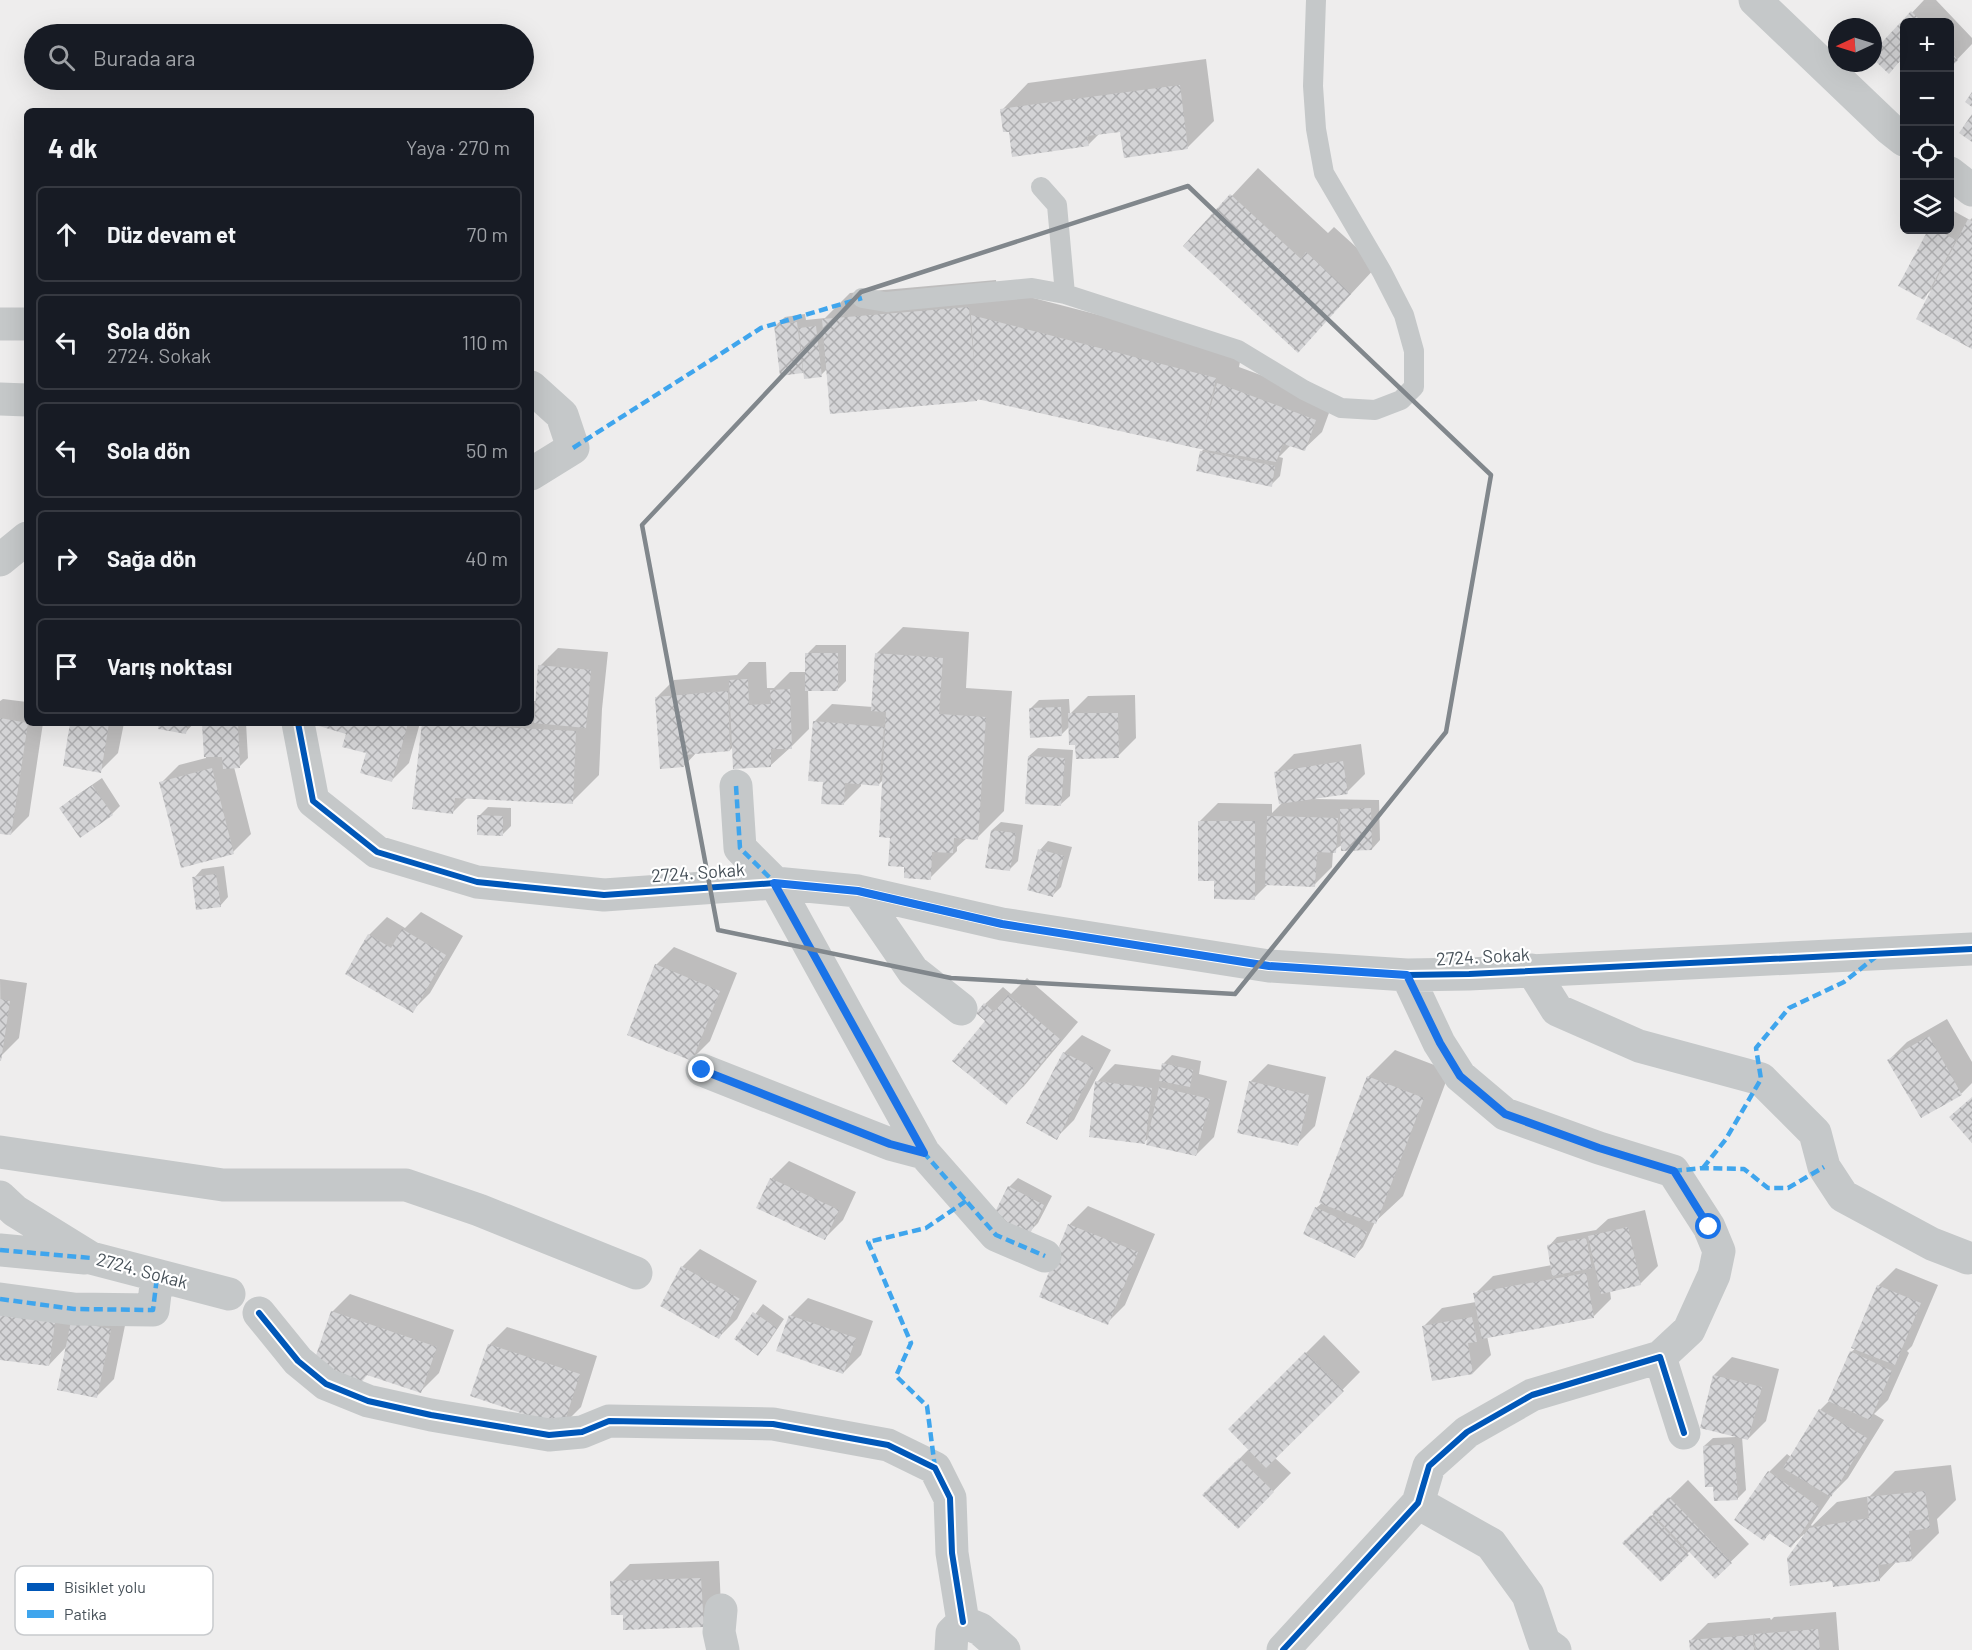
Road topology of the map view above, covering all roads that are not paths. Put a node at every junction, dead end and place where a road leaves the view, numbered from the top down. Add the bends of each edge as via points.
1 (1316, 0) edge
2 (1755, 0) edge
3 (1900, 136) edge
4 (1954, 176) edge
5 (1041, 187) dead end
6 (1972, 190) edge
7 (1065, 294) junction
8 (862, 298) dead end
9 (0, 324) edge
10 (24, 324) edge
11 (534, 390) edge
12 (0, 399) edge
13 (24, 400) edge
14 (534, 472) edge
15 (24, 540) edge
16 (0, 560) edge
17 (299, 726) edge
18 (736, 786) dead end
19 (774, 883) junction
20 (858, 891) junction
21 (1972, 949) edge
22 (1532, 970) junction
23 (1407, 975) junction
24 (961, 1009) dead end
25 (702, 1070) dead end
26 (0, 1152) edge
27 (924, 1153) junction
28 (0, 1197) edge
29 (0, 1250) edge
30 (1045, 1256) dead end
31 (91, 1258) junction
32 (1968, 1258) dead end
33 (636, 1273) dead end
34 (157, 1277) junction
35 (229, 1294) dead end
36 (0, 1299) edge
37 (259, 1313) dead end
38 (1660, 1357) junction
39 (1684, 1433) dead end
40 (1418, 1503) junction
41 (721, 1610) dead end
42 (957, 1636) edge
43 (1000, 1649) edge
44 (723, 1650) edge
45 (1283, 1650) edge
46 (1555, 1650) edge

1 - 7 lane via 1313,86 1324,173 1404,315 1414,351 1414,387 1401,400 1375,410 1341,408 1238,350
2 - 3 street
4 - 6 street
5 - 7 lane via 1057,205
7 - 8 lane via 1032,288 886,302
9 - 10 street
11 - 14 street via 562,415 573,448
12 - 13 street
15 - 16 street
17 - 19 street, 2724. Sokak via 313,801 377,852 477,882 604,895
18 - 19 street via 741,848
19 - 20 street, 2724. Sokak
19 - 27 street
20 - 23 street, 2724. Sokak via 1002,924 1269,966
20 - 24 street via 913,971
21 - 22 street, 2724. Sokak
22 - 23 street, 2724. Sokak
22 - 32 street via 1557,1010 1639,1046 1761,1079 1815,1133 1824,1167 1843,1196 1932,1244
23 - 38 street via 1460,1076 1505,1114 1674,1171 1709,1227 1719,1251 1714,1275 1689,1329
25 - 27 street via 890,1144
26 - 33 street via 223,1185 406,1185
27 - 30 street via 996,1235
28 - 31 street, 2724. Sokak via 15,1211
29 - 31 street
31 - 34 street, 2724. Sokak
34 - 35 street, 2724. Sokak
34 - 36 street via 153,1310 74,1309
37 - 42 street via 298,1361 326,1384 368,1401 431,1415 549,1435 582,1432 609,1421 773,1424 888,1445 935,1468 950,1498
38 - 39 street
38 - 40 street via 1532,1395 1467,1432 1429,1466
40 - 45 street
40 - 46 street via 1491,1544 1528,1595 1544,1642
41 - 44 street via 719,1632
42 - 43 street via 980,1629

